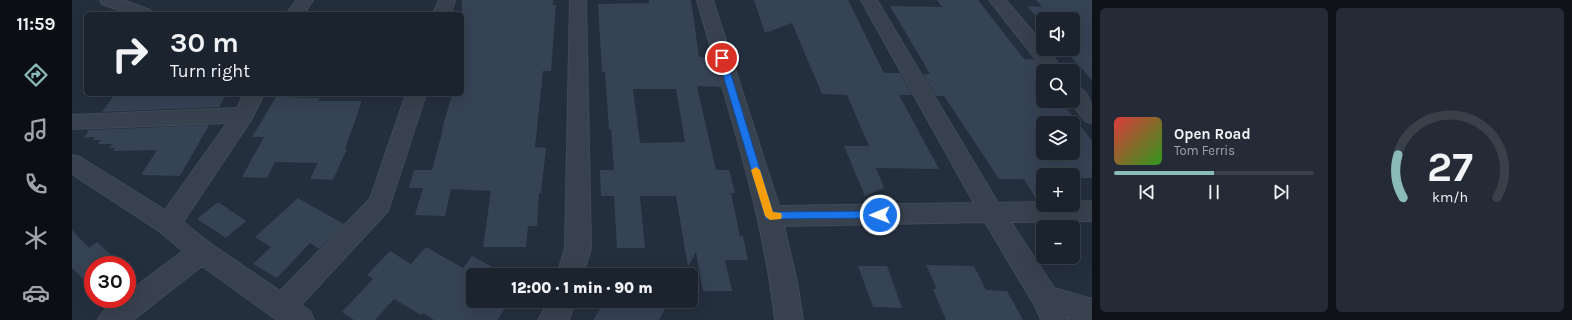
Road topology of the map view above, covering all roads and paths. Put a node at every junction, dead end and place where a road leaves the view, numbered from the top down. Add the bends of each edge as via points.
1 (108, 0) edge
2 (305, 0) edge
3 (447, 0) edge
4 (578, 0) edge
5 (705, 0) edge
6 (869, 0) edge
7 (997, 0) edge
8 (139, 12) edge
9 (296, 12) edge
10 (443, 12) edge
11 (1049, 64) edge
12 (253, 96) edge
13 (415, 96) edge
14 (1080, 101) edge
15 (244, 115) junction
16 (1092, 116) edge
17 (72, 122) edge
18 (72, 163) edge
19 (1092, 211) edge
20 (992, 214) junction
21 (770, 216) junction
22 (168, 224) junction
23 (202, 252) junction
24 (572, 268) edge
25 (560, 308) edge
26 (1050, 309) edge
27 (1092, 312) edge
28 (291, 314) edge
29 (112, 320) edge
30 (552, 320) edge
31 (789, 320) edge

1 - 8 street
2 - 9 street
3 - 10 street
4 - 24 street via 578,248
5 - 21 street
6 - 20 street
7 - 11 street
12 - 15 street
13 - 28 street via 380,204
14 - 16 street
15 - 17 street
15 - 22 street
18 - 22 street
19 - 20 street
20 - 21 street
20 - 26 street
21 - 31 street
22 - 23 street
23 - 28 street
23 - 29 street
25 - 30 street
26 - 27 street

